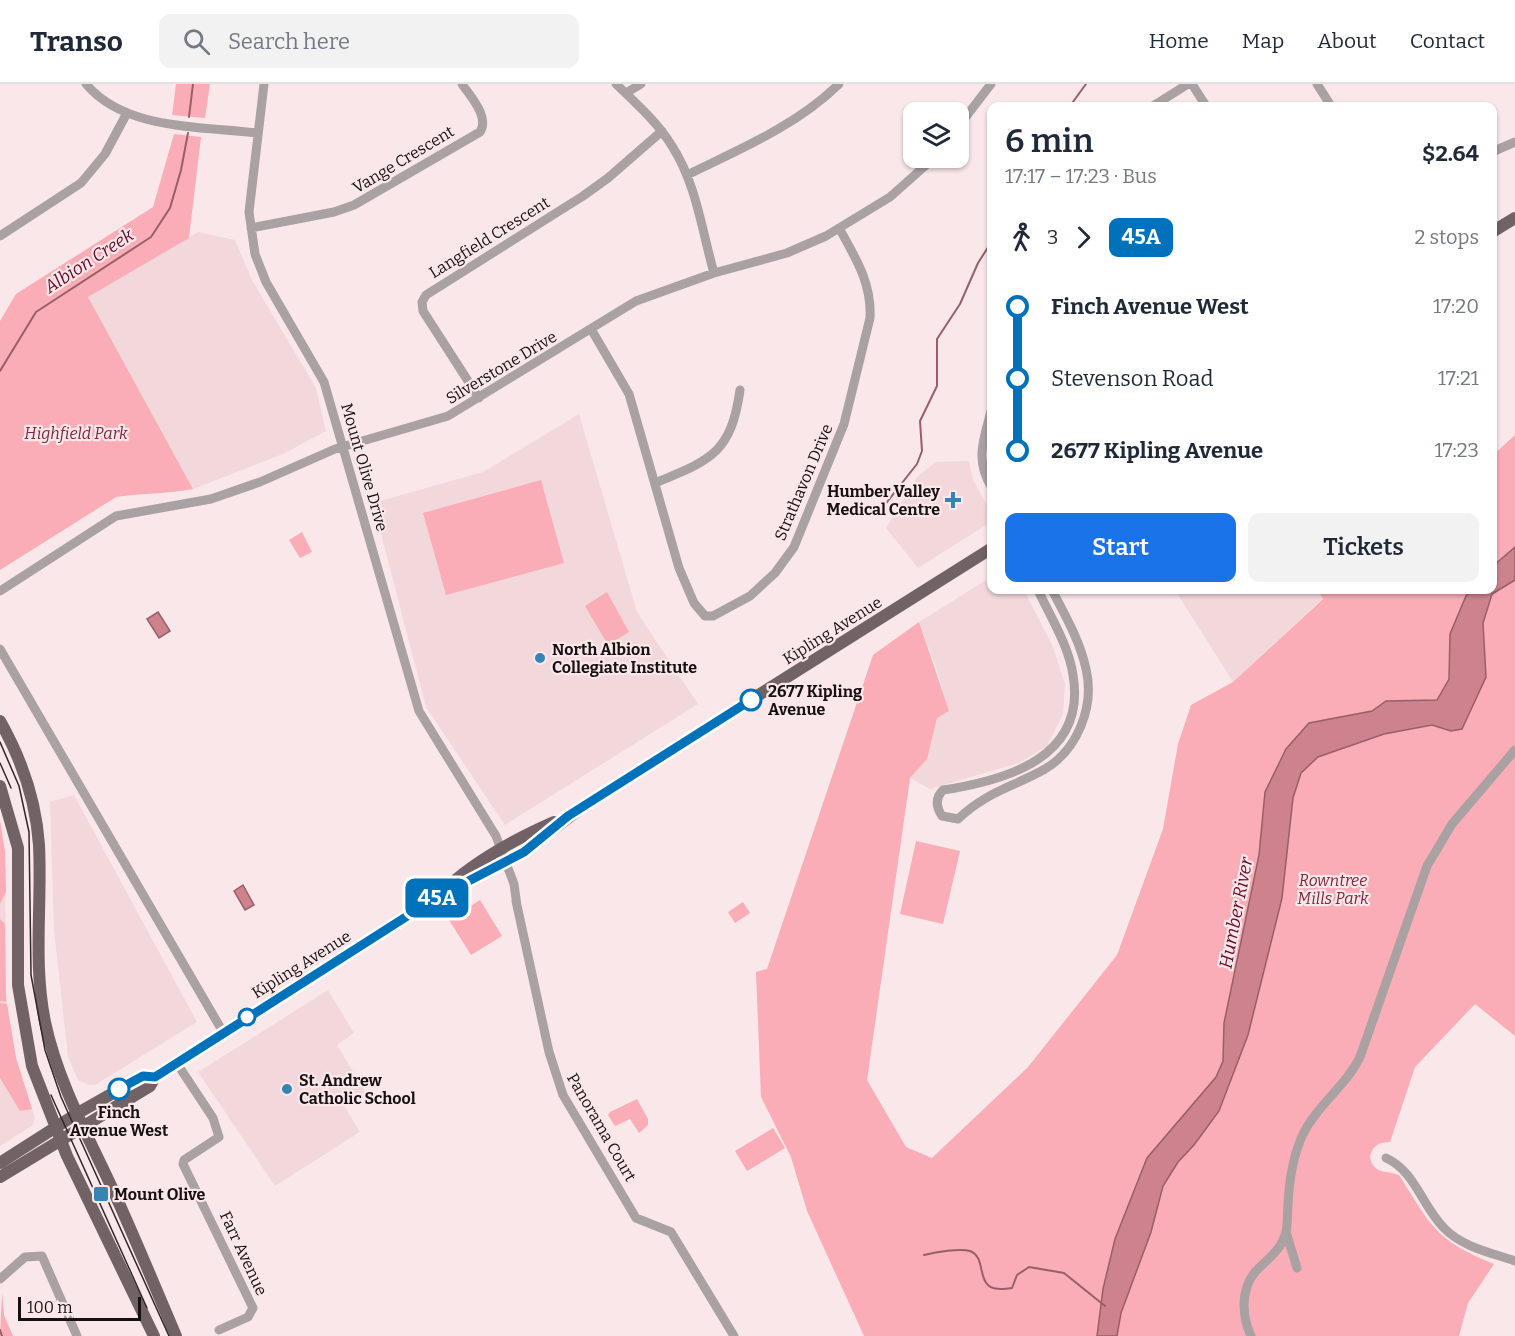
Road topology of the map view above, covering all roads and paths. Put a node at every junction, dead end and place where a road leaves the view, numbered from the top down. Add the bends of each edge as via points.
1 (86, 84) edge
2 (264, 84) edge
3 (462, 84) edge
4 (616, 84) edge
5 (641, 84) edge
6 (839, 84) edge
7 (991, 84) edge
8 (1190, 84) edge
9 (1317, 84) edge
10 (626, 93) junction
11 (1161, 102) edge
12 (1203, 102) edge
13 (1328, 102) edge
14 (127, 113) junction
15 (969, 113) edge
16 (662, 131) junction
17 (257, 133) junction
18 (1515, 142) edge
19 (1497, 150) edge
20 (923, 168) edge
21 (687, 175) junction
22 (1515, 218) edge
23 (251, 228) junction
24 (839, 228) junction
25 (1497, 229) edge
26 (0, 236) edge
27 (714, 273) junction
28 (591, 329) junction
29 (740, 390) dead end
30 (479, 398) junction
31 (987, 424) edge
32 (344, 447) junction
33 (987, 478) edge
34 (655, 483) junction
35 (987, 551) edge
36 (0, 591) edge
37 (1040, 594) edge
38 (1054, 594) edge
39 (1072, 630) junction
40 (1060, 636) junction
41 (0, 649) edge
42 (0, 721) edge
43 (1515, 750) edge
44 (0, 786) edge
45 (568, 816) junction
46 (501, 849) junction
47 (508, 869) junction
48 (434, 899) junction
49 (223, 1032) junction
50 (176, 1062) junction
51 (155, 1077) junction
52 (78, 1113) junction
53 (84, 1127) junction
54 (55, 1128) junction
55 (60, 1141) junction
56 (1386, 1158) dead end
57 (0, 1163) edge
58 (0, 1177) edge
59 (1286, 1232) junction
60 (1515, 1261) edge
61 (1298, 1268) dead end
62 (0, 1279) edge
63 (219, 1330) dead end
64 (77, 1336) edge
65 (154, 1336) edge
66 (176, 1336) edge
67 (734, 1336) edge
68 (1251, 1336) edge

1 - 14 street
2 - 17 street, Mount Olive Drive
3 - 23 street, Vange Crescent via 482,116 483,127 475,135 354,205
4 - 10 street
5 - 10 street
6 - 21 street via 821,102 763,138
7 - 15 street
8 - 11 street
8 - 12 street
9 - 13 street
10 - 16 street
14 - 17 street via 157,121
14 - 26 street via 105,154 81,183
16 - 21 street
16 - 30 street, Langfield Crescent via 583,196 426,295 423,311
17 - 23 street, Mount Olive Drive
18 - 19 street
20 - 24 street, Silverstone Drive via 890,197
21 - 27 street
22 - 25 main road
23 - 32 street, Mount Olive Drive via 255,254 266,282 324,382
24 - 27 street, Silverstone Drive via 787,253
24 - 34 street, Strathavon Drive via 868,287 870,318 844,424 794,547 775,573 750,596 713,616 705,616 694,603 679,568
27 - 28 street, Silverstone Drive via 636,301
28 - 30 street, Silverstone Drive
28 - 34 street, Strathavon Drive via 629,394
29 - 34 street via 736,419 722,446 700,464
30 - 32 street, Silverstone Drive via 429,423
31 - 33 street via 980,463
32 - 36 street, Silverstone Drive via 211,499 116,516
32 - 46 street, Mount Olive Drive via 418,711
35 - 45 main road, Kipling Avenue
37 - 40 street
38 - 39 street
39 - 40 street
39 - 40 street via 1087,670 1087,696 1080,728 1063,758 976,801 958,819 942,816 937,800 943,790 1014,771 1056,747 1076,698 1073,673
41 - 49 street
42 - 52 main road via 30,787 39,846 40,996 50,1040
43 - 59 street via 1452,825 1427,866 1360,1057 1317,1109 1302,1136 1290,1176
44 - 54 main road via 18,848 21,1016 32,1066
45 - 46 main road, Kipling Avenue
45 - 47 main road, Kipling Avenue
46 - 47 street
46 - 48 main road, Kipling Avenue via 454,879
47 - 48 main road, Kipling Avenue
47 - 67 street, Panorama Court via 541,1020 563,1095 636,1218 671,1232
48 - 49 main road, Kipling Avenue
49 - 50 main road, Kipling Avenue
50 - 51 main road, Kipling Avenue
50 - 63 street, Farr Avenue via 213,1118 219,1137 183,1164 253,1308 248,1317
51 - 52 main road, Kipling Avenue via 143,1076
51 - 53 main road, Kipling Avenue via 150,1086
52 - 53 main road
52 - 54 main road, Kipling Avenue
53 - 55 main road, Kipling Avenue
53 - 66 main road
54 - 55 main road
54 - 57 main road, Kipling Avenue
55 - 58 main road, Kipling Avenue
55 - 65 main road
56 - 60 street via 1401,1164 1437,1220 1451,1234
59 - 61 street
59 - 68 street via 1278,1251 1248,1284 1244,1309
62 - 64 street via 25,1257 42,1256

